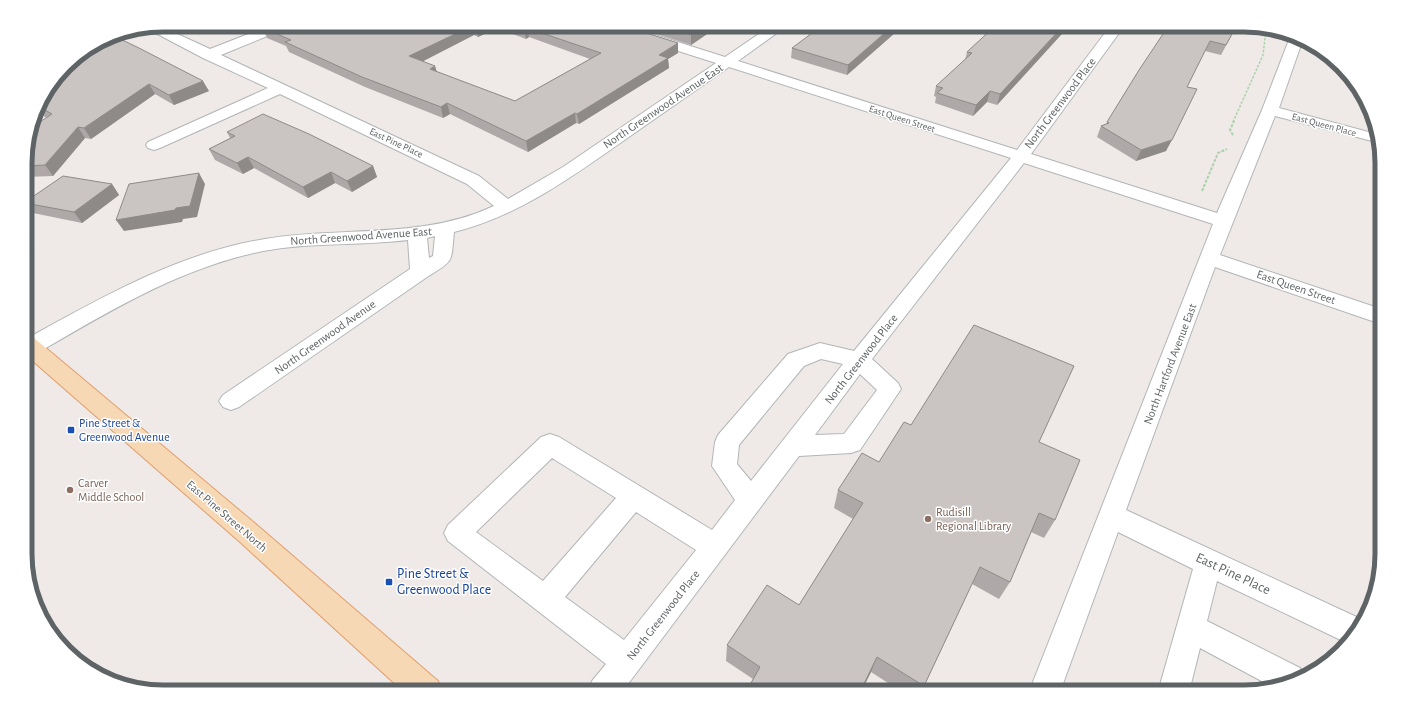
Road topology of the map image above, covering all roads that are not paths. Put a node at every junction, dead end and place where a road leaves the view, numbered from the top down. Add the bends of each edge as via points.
1 (162, 32) edge
2 (265, 32) edge
3 (632, 32) edge
4 (771, 32) edge
5 (1113, 32) edge
6 (1295, 42) edge
7 (208, 55) junction
8 (726, 63) junction
9 (280, 88) junction
10 (1270, 110) junction
11 (1373, 138) edge
12 (154, 145) dead end
13 (1020, 157) junction
14 (506, 207) junction
15 (1222, 221) junction
16 (445, 229) junction
17 (417, 234) junction
18 (1210, 258) junction
19 (420, 272) junction
20 (1375, 315) edge
21 (32, 343) edge
22 (32, 350) edge
23 (860, 360) junction
24 (231, 401) dead end
25 (793, 446) junction
26 (634, 496) junction
27 (751, 500) junction
28 (1112, 516) junction
29 (715, 547) junction
30 (1208, 563) junction
31 (545, 599) junction
32 (1191, 628) junction
33 (1351, 630) edge
34 (627, 661) junction
35 (1286, 678) edge
36 (419, 685) edge
37 (608, 685) edge
38 (1047, 685) edge
39 (1175, 685) edge

1 - 7 street, East Pine Place
2 - 7 street
3 - 8 street, East Queen Street
4 - 8 street, North Greenwood Avenue East
5 - 13 street, North Greenwood Place
6 - 10 street, North Hartford Avenue East
7 - 9 street, East Pine Place
8 - 13 street, East Queen Street
8 - 14 street, North Greenwood Avenue East via 550,183
9 - 12 street
9 - 14 street, East Pine Place via 473,180
10 - 11 street, East Queen Place
10 - 15 street, North Hartford Avenue East
13 - 15 street, East Queen Street
13 - 23 street, North Greenwood Place
14 - 16 street, North Greenwood Avenue East
15 - 18 street, North Hartford Avenue East
16 - 17 street, North Greenwood Avenue East
16 - 19 street, North Greenwood Avenue via 442,259
17 - 19 street
17 - 21 street, North Greenwood Avenue East via 302,240 234,252 183,267 149,282
18 - 20 street, East Queen Street
18 - 28 street, North Hartford Avenue East
19 - 24 street, North Greenwood Avenue
22 - 36 main road, East Pine Street North via 248,534
23 - 25 street, North Greenwood Place
23 - 25 street via 890,389 851,443
23 - 27 street via 820,351 796,360 727,442 724,466
25 - 27 street, North Greenwood Place
26 - 29 street
26 - 31 street
26 - 31 street via 550,444 457,533
27 - 29 street, North Greenwood Place
28 - 30 street, East Pine Place
28 - 38 street, North Hartford Avenue East
29 - 34 street, North Greenwood Place
30 - 32 street
30 - 33 street, East Pine Place
31 - 34 street
32 - 35 street
32 - 39 street
34 - 37 street, North Greenwood Place

